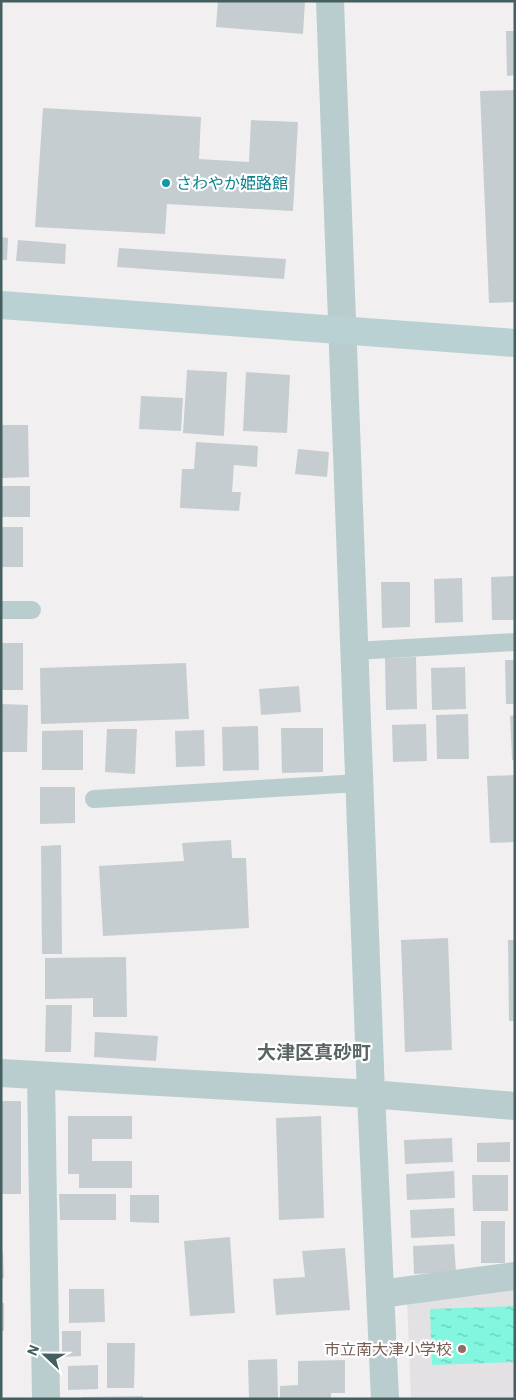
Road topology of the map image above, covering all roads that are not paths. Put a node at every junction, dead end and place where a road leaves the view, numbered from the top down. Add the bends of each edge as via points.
1 (330, 1) edge
2 (1, 305) edge
3 (342, 331) junction
4 (515, 343) edge
5 (1, 610) edge
6 (32, 610) dead end
7 (515, 642) edge
8 (354, 651) junction
9 (359, 783) junction
10 (94, 799) dead end
11 (1, 1073) edge
12 (41, 1076) junction
13 (371, 1094) junction
14 (515, 1106) edge
15 (515, 1276) edge
16 (380, 1294) junction
17 (46, 1399) edge
18 (385, 1399) edge

1 - 3 street
2 - 3 street
3 - 4 street
3 - 8 street
5 - 6 lane
7 - 8 lane
8 - 9 street
9 - 10 lane
9 - 13 street
11 - 12 street
12 - 13 street
12 - 17 street
13 - 14 street
13 - 16 street
15 - 16 street
16 - 18 street

